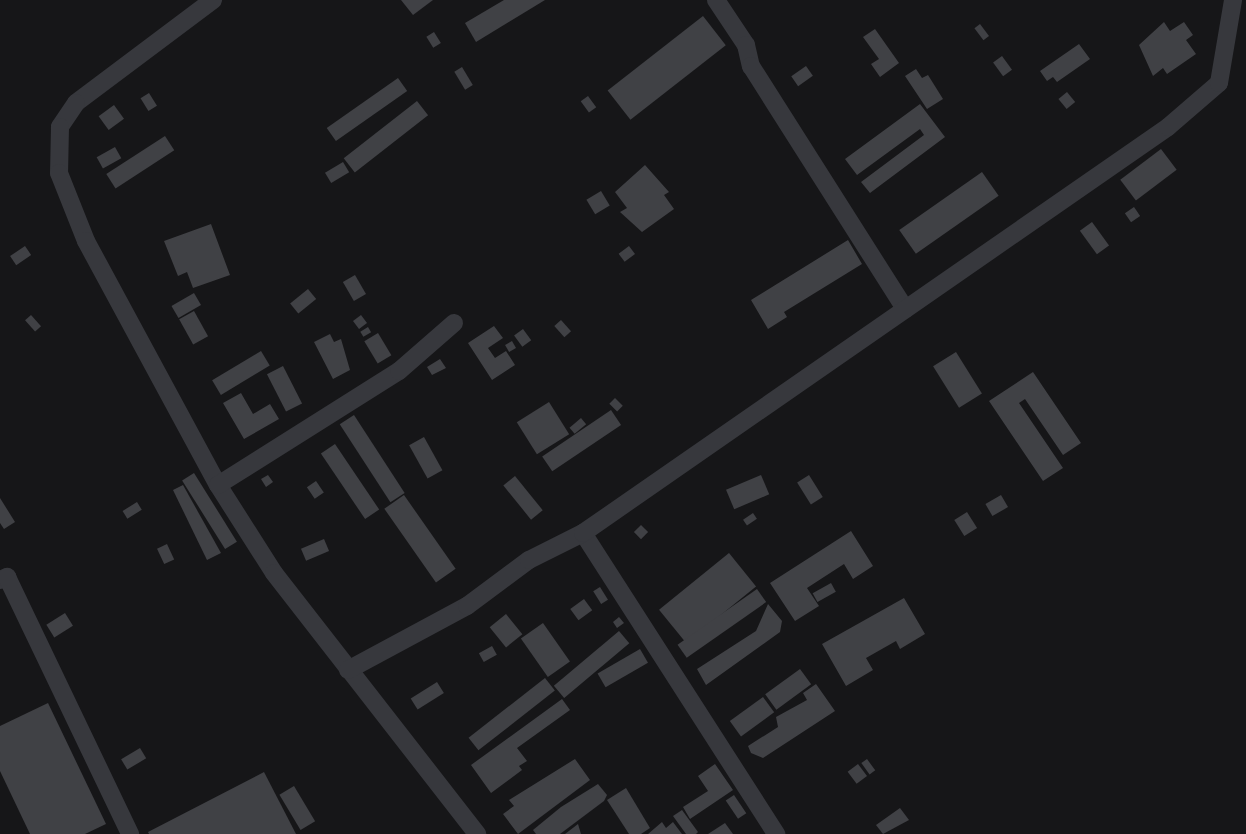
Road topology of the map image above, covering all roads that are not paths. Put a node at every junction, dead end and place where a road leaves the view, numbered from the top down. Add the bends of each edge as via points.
1 (213, 0) edge
2 (716, 0) edge
3 (1233, 0) edge
4 (906, 309) junction
5 (454, 324) dead end
6 (218, 486) junction
7 (583, 533) junction
8 (0, 580) edge
9 (348, 670) junction
10 (130, 834) edge
11 (477, 834) edge
12 (776, 834) edge

1 - 6 street via 76,103 60,127 57,151 59,173 86,241
2 - 4 street via 746,45 751,66
3 - 4 street via 1219,83 1168,127
4 - 7 street
5 - 6 street via 399,371
6 - 9 street via 274,573
7 - 9 street via 530,560 467,606
7 - 12 street
8 - 10 street via 7,577
9 - 11 street

